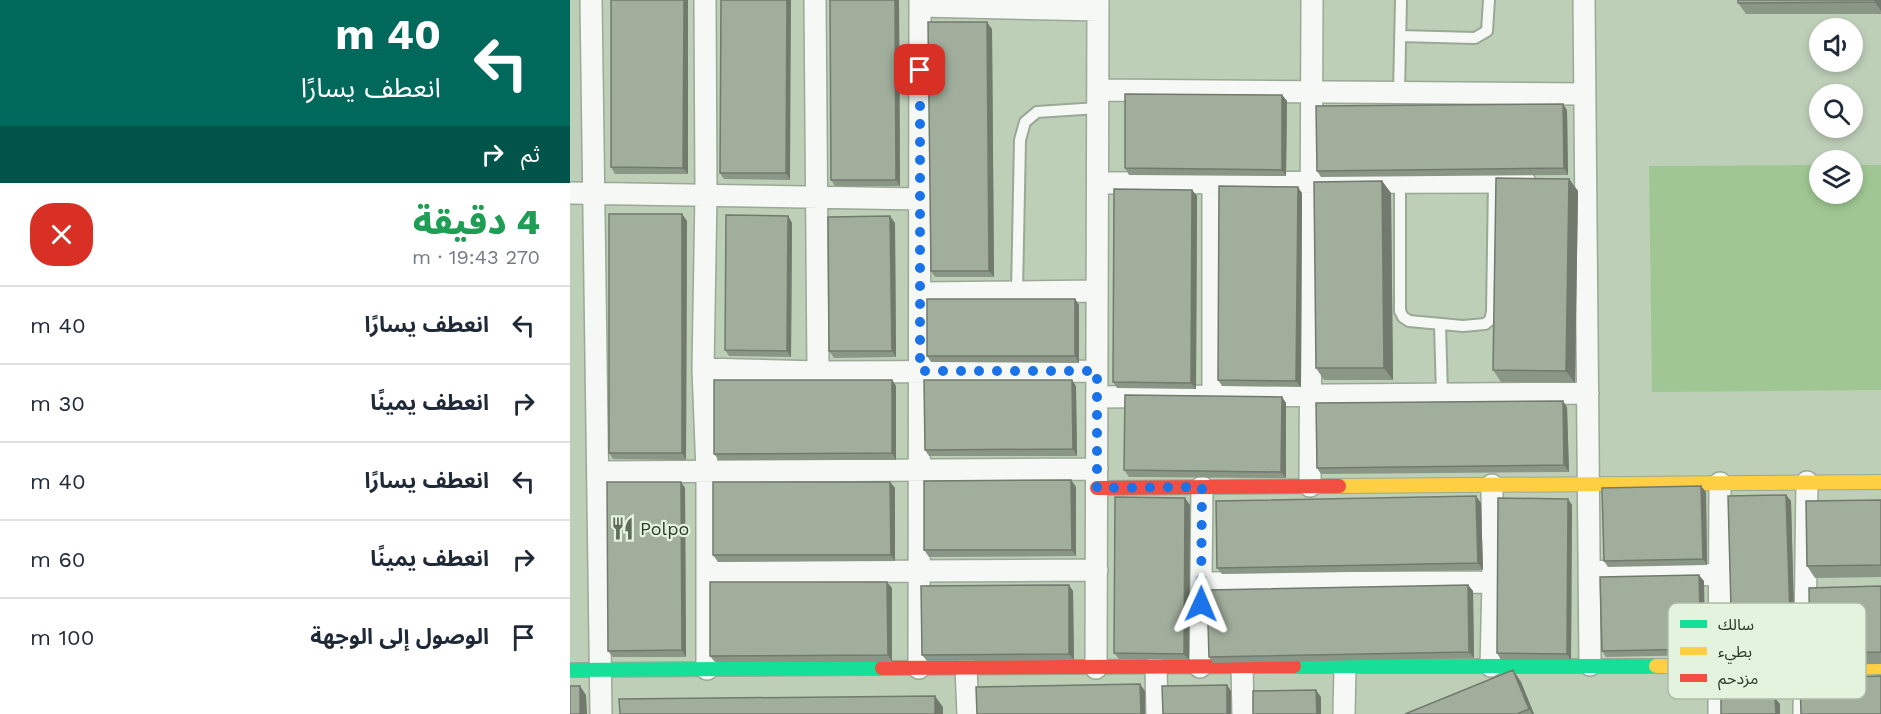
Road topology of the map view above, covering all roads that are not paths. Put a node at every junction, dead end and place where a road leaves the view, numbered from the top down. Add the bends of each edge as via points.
1 (591, 0) edge
2 (705, 0) edge
3 (814, 0) edge
4 (1312, 0) edge
5 (1401, 0) edge
6 (1489, 0) edge
7 (1584, 0) edge
8 (920, 3) edge
9 (1098, 5) edge
10 (1400, 36) junction
11 (1312, 92) junction
12 (1399, 92) junction
13 (1585, 94) junction
14 (1098, 99) junction
15 (1400, 182) junction
16 (1494, 182) junction
17 (1540, 182) edge
18 (1563, 182) edge
19 (1586, 182) junction
20 (1098, 183) junction
21 (1213, 183) junction
22 (1311, 183) junction
23 (594, 192) junction
24 (570, 193) edge
25 (706, 194) junction
26 (816, 196) junction
27 (920, 199) junction
28 (1097, 291) junction
29 (1017, 292) junction
30 (920, 293) junction
31 (1440, 325) junction
32 (703, 369) junction
33 (920, 371) junction
34 (1097, 371) junction
35 (818, 372) junction
36 (1588, 393) junction
37 (1442, 394) junction
38 (1310, 395) junction
39 (1213, 396) junction
40 (1097, 397) junction
41 (919, 470) junction
42 (707, 471) junction
43 (598, 472) junction
44 (1097, 479) junction
45 (1807, 482) junction
46 (1881, 482) edge
47 (1720, 483) junction
48 (1589, 484) junction
49 (1492, 485) junction
50 (1310, 486) junction
51 (1202, 487) junction
52 (1097, 570) junction
53 (919, 571) junction
54 (1590, 571) junction
55 (707, 572) junction
56 (1719, 576) junction
57 (1493, 582) junction
58 (1201, 583) junction
59 (1806, 591) junction
60 (1827, 591) edge
61 (1719, 603) edge
62 (1806, 603) edge
63 (1590, 665) junction
64 (1491, 666) junction
65 (1156, 667) junction
66 (1200, 667) junction
67 (1242, 667) junction
68 (1345, 667) junction
69 (1668, 667) edge
70 (1866, 667) edge
71 (1881, 667) edge
72 (966, 668) junction
73 (1096, 668) junction
74 (707, 669) junction
75 (919, 669) junction
76 (570, 670) edge
77 (601, 670) junction
78 (1719, 699) edge
79 (1804, 699) edge
80 (602, 714) edge
81 (968, 714) edge
82 (1157, 714) edge
83 (1243, 714) edge
84 (1344, 714) edge
85 (1719, 714) edge
86 (1804, 714) edge

1 - 23 street
2 - 25 street
3 - 26 street
4 - 11 street
5 - 10 lane
6 - 10 lane via 1487,31 1475,38
7 - 13 street
8 - 9 street
8 - 27 street
9 - 14 street
10 - 12 lane
11 - 12 street
11 - 14 street
11 - 22 street
12 - 13 street
13 - 19 street
14 - 20 street
14 - 29 lane via 1036,112 1025,122 1020,140
15 - 16 street
15 - 22 street
15 - 31 lane via 1400,311 1408,321
16 - 17 street
16 - 31 lane via 1490,320 1485,324
18 - 19 street
19 - 36 street
20 - 21 street
20 - 28 street
21 - 22 street
21 - 39 street
22 - 38 street
23 - 24 street
23 - 25 street
23 - 43 street
25 - 26 street
25 - 32 street
26 - 27 street
26 - 35 street
27 - 30 street
28 - 29 street
28 - 34 street
29 - 30 street
30 - 33 street
31 - 37 lane
32 - 35 street
32 - 42 street
33 - 34 street
33 - 35 street
33 - 41 street
34 - 40 street
36 - 37 street
36 - 48 street
37 - 38 street
38 - 39 street
38 - 50 street
39 - 40 street
40 - 44 street
41 - 42 street
41 - 44 street
41 - 53 street
42 - 43 street
42 - 55 street
43 - 77 street
44 - 51 street
44 - 52 street
45 - 46 street
45 - 47 street
45 - 59 street
47 - 48 street
47 - 56 street
48 - 49 street
48 - 54 street
49 - 50 street
49 - 57 street
50 - 51 street
51 - 58 street
52 - 53 street
52 - 73 street
53 - 55 street
53 - 75 street
54 - 56 street
54 - 63 street
55 - 74 street
56 - 61 street
57 - 58 street
57 - 64 street
58 - 66 street
59 - 60 street
59 - 62 street
63 - 64 street
63 - 69 street
64 - 68 street
65 - 66 street
65 - 73 street
65 - 82 street
66 - 67 street
67 - 68 street
67 - 83 street
68 - 84 street
70 - 71 street
72 - 73 street
72 - 75 street
72 - 81 street
74 - 75 street
74 - 77 street
76 - 77 street
77 - 80 street
78 - 85 street
79 - 86 street

